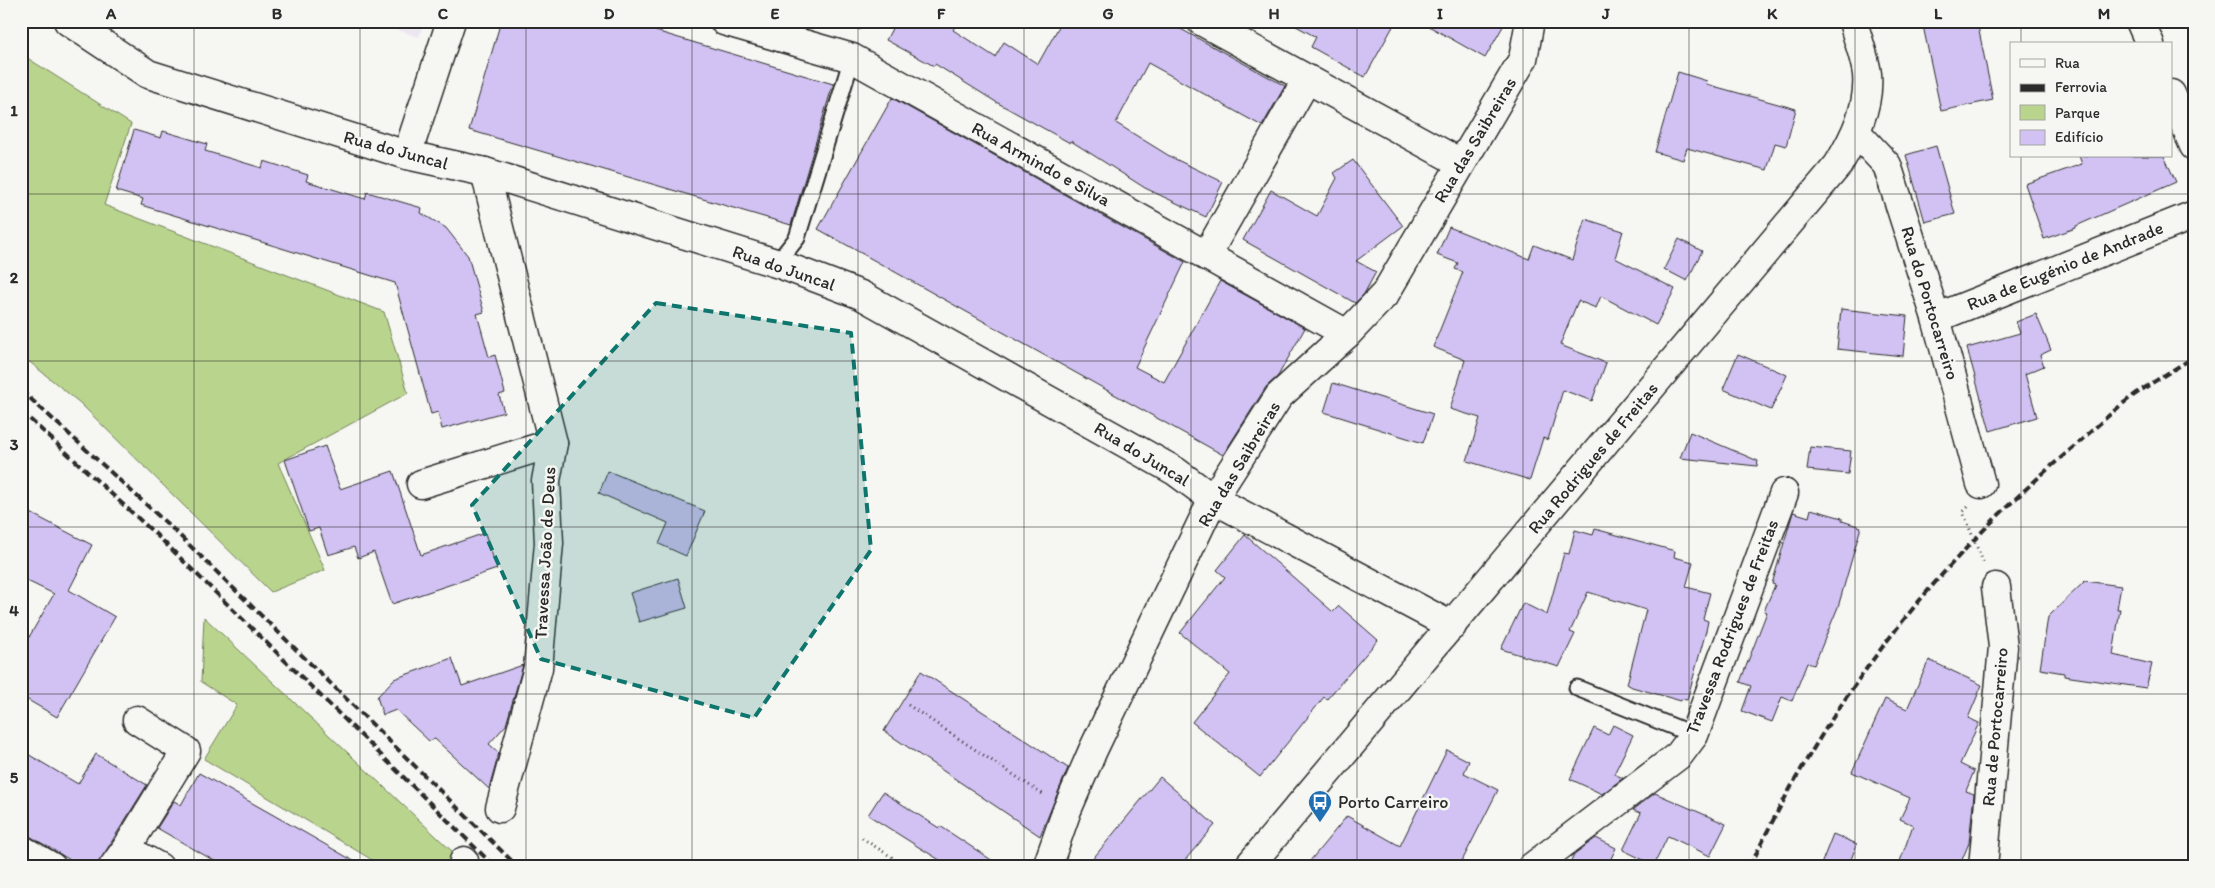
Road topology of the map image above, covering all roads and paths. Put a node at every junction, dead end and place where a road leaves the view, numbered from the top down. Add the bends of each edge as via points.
1 (68, 21) edge
2 (451, 21) edge
3 (724, 21) edge
4 (1201, 21) edge
5 (1530, 21) edge
6 (1853, 21) edge
7 (2140, 21) edge
8 (2149, 42) edge
9 (852, 58) junction
10 (1307, 79) junction
11 (2172, 96) edge
12 (1857, 133) junction
13 (2194, 146) edge
14 (407, 155) junction
15 (1461, 163) junction
16 (485, 172) junction
17 (2194, 214) edge
18 (1206, 256) junction
19 (777, 263) junction
20 (1936, 318) junction
21 (1347, 334) junction
22 (553, 443) junction
23 (421, 484) dead end
24 (1981, 484) joint
25 (1784, 493) dead end
26 (1213, 499) junction
27 (1996, 587) joint
28 (1452, 626) junction
29 (1577, 688) dead end
30 (908, 705) dead end
31 (137, 720) dead end
32 (1694, 735) junction
33 (500, 808) dead end
34 (1067, 810) junction
35 (862, 838) dead end
36 (21, 849) edge
37 (120, 858) edge
38 (1254, 865) edge
39 (52, 867) edge
40 (159, 867) edge
41 (907, 867) edge
42 (1047, 867) edge
43 (1532, 867) edge
44 (1983, 867) edge

1 - 14 street, Rua do Juncal via 148,74
2 - 14 street
3 - 9 street, Rua Armindo e Silva
4 - 10 street
5 - 15 street, Rua das Saibreiras via 1523,59
6 - 12 street, Rua Rodrigues de Freitas via 1867,75
7 - 8 street
9 - 18 street, Rua Armindo e Silva
9 - 19 lane via 797,238
10 - 15 street
10 - 18 street
11 - 13 street
12 - 20 street, Rua do Portocarreiro via 1887,165
12 - 28 street, Rua Rodrigues de Freitas via 1838,165
14 - 16 street, Rua do Juncal
15 - 21 street, Rua das Saibreiras via 1385,294
16 - 19 street, Rua do Juncal
16 - 22 street, Travessa João de Deus
17 - 20 street, Rua de Eugénio de Andrade
18 - 21 street, Rua Armindo e Silva
19 - 26 street, Rua do Juncal via 861,295 1175,471
20 - 24 street, Rua do Portocarreiro
21 - 26 street, Rua das Saibreiras via 1279,396
22 - 23 street, Travessa João de Deus
22 - 33 street, Travessa João de Deus via 546,481 549,543 538,668
24 - 27 path via 1972,493 1975,502 1963,512 1988,578 1982,585
25 - 32 street, Travessa Rodrigues de Freitas
26 - 28 street, Rua do Juncal
26 - 34 street, Rua das Saibreiras
27 - 44 street, Rua de Portocarreiro via 2003,647
28 - 38 street, Rua Rodrigues de Freitas
29 - 32 lane
30 - 34 path
31 - 37 street via 186,751
32 - 43 street, Travessa Rodrigues de Freitas via 1679,755
34 - 42 street, Rua das Saibreiras
35 - 41 path
36 - 39 street
37 - 40 street

